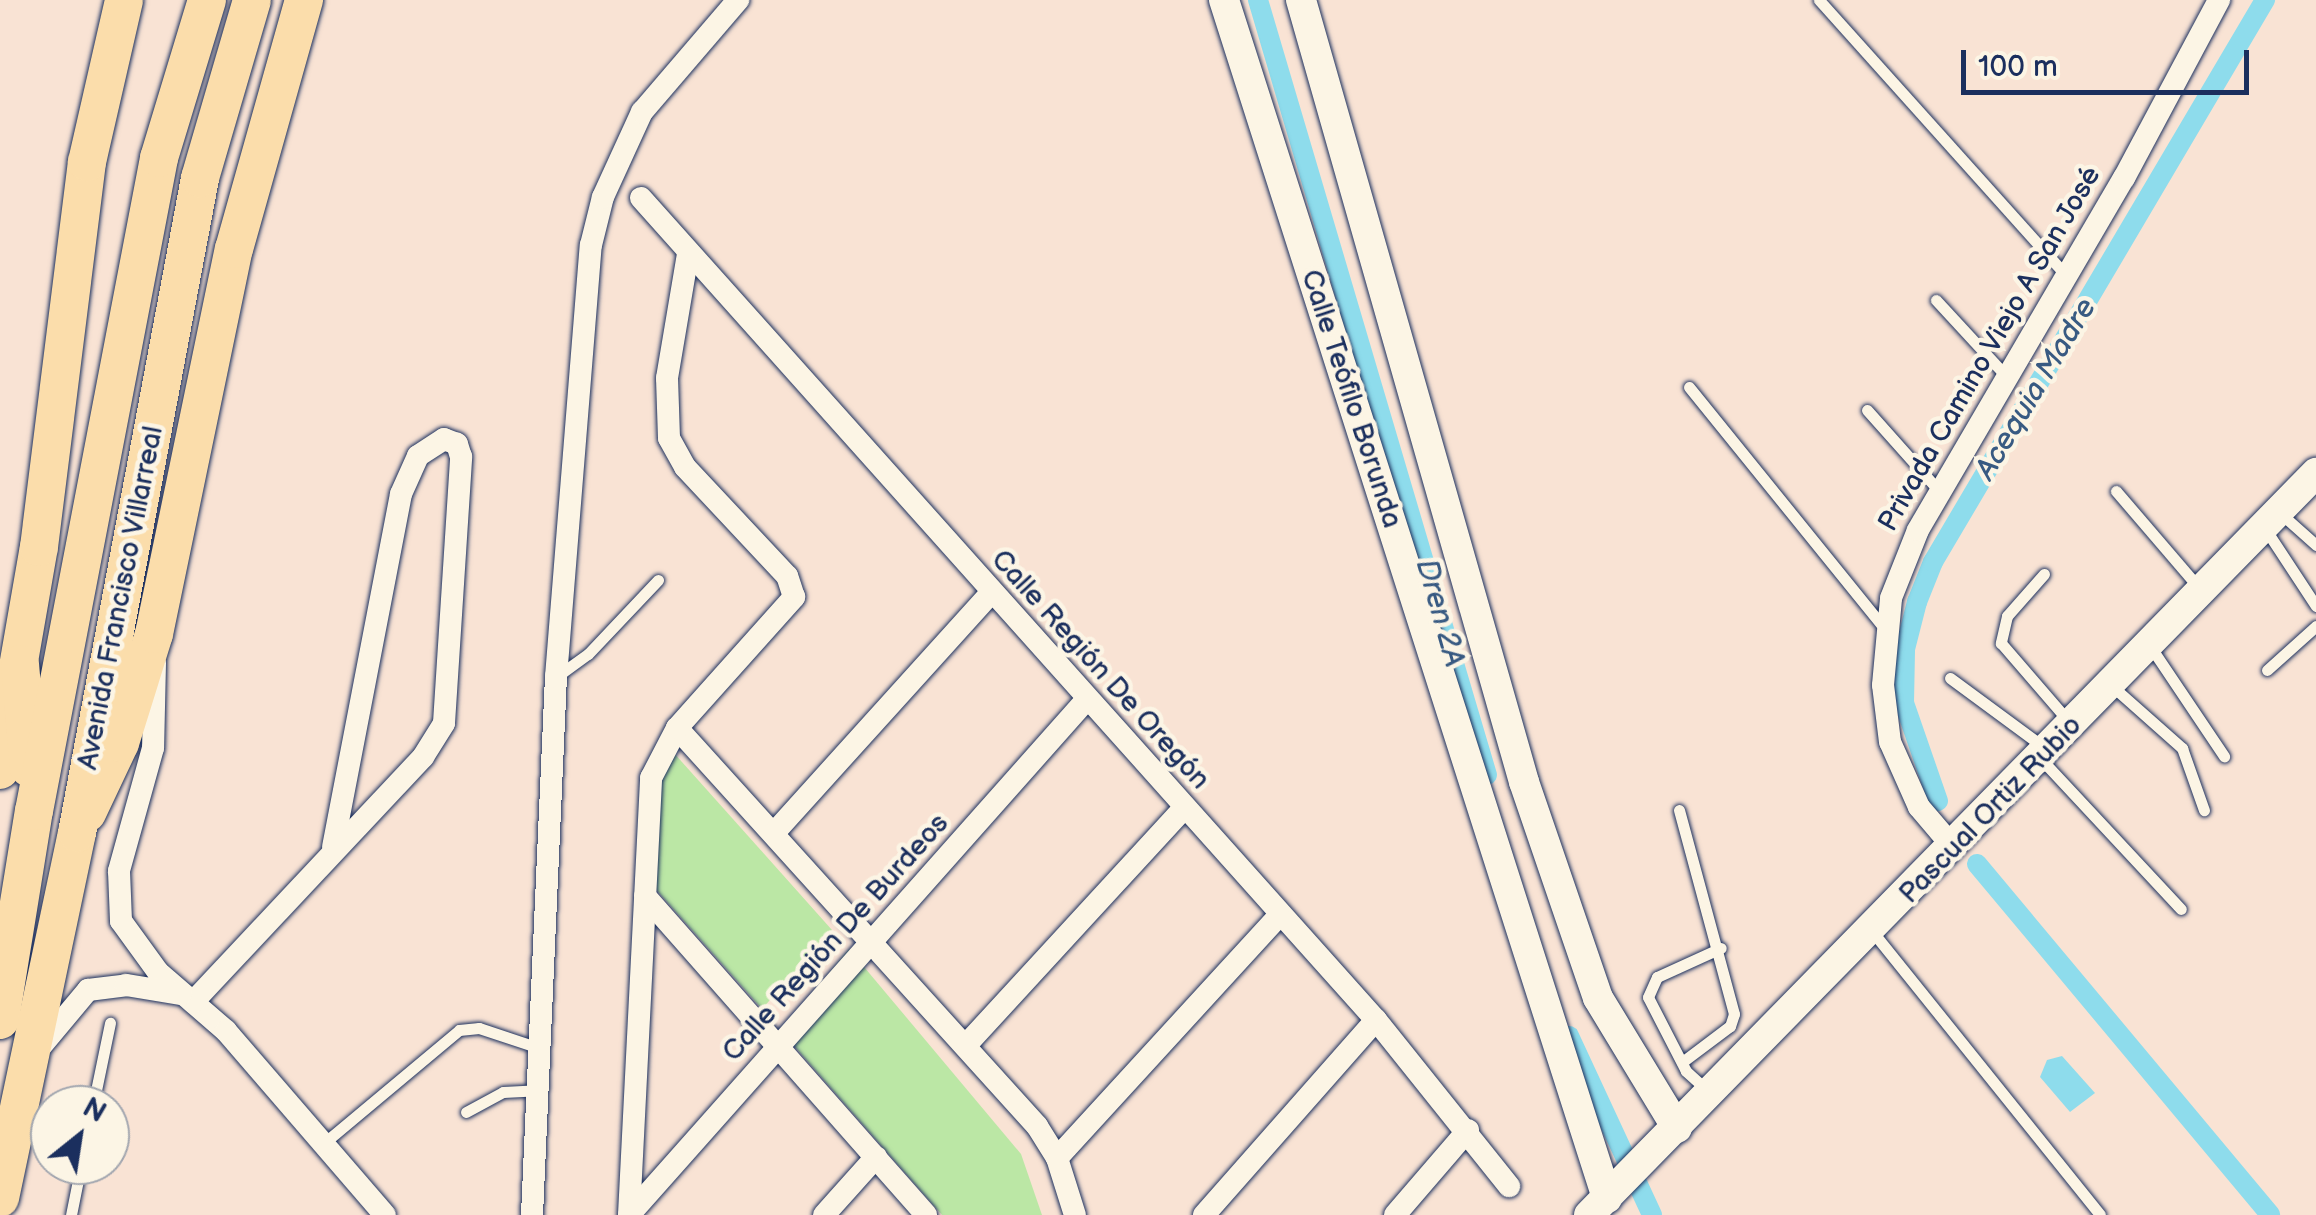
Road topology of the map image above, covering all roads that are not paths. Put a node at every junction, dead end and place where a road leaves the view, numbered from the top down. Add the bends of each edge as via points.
1 (124, 0) edge
2 (207, 0) edge
3 (252, 0) edge
4 (304, 0) edge
5 (738, 0) edge
6 (1224, 0) edge
7 (1301, 0) edge
8 (1818, 0) edge
9 (2219, 0) edge
10 (641, 198) dead end
11 (688, 254) junction
12 (2067, 276) junction
13 (1936, 300) dead end
14 (2008, 377) junction
15 (1689, 387) dead end
16 (1867, 410) dead end
17 (2316, 473) edge
18 (2116, 491) dead end
19 (1940, 492) junction
20 (2272, 520) junction
21 (2316, 545) edge
22 (2044, 574) dead end
23 (658, 580) dead end
24 (2202, 592) junction
25 (991, 593) junction
26 (2316, 606) edge
27 (2316, 626) edge
28 (1885, 629) junction
29 (154, 634) junction
30 (2150, 646) junction
31 (20, 664) junction
32 (2268, 670) dead end
33 (556, 676) junction
34 (1950, 678) dead end
35 (2112, 686) junction
36 (1086, 700) junction
37 (2072, 726) junction
38 (677, 728) junction
39 (2045, 755) junction
40 (2224, 756) dead end
41 (0, 770) edge
42 (1183, 809) junction
43 (34, 810) junction
44 (1679, 810) dead end
45 (2204, 810) dead end
46 (77, 833) junction
47 (774, 833) junction
48 (333, 846) junction
49 (1954, 848) junction
50 (646, 896) junction
51 (2181, 909) dead end
52 (1279, 916) junction
53 (1872, 931) junction
54 (873, 943) junction
55 (1721, 948) junction
56 (187, 998) junction
57 (0, 1020) edge
58 (1376, 1020) junction
59 (110, 1023) dead end
60 (967, 1044) junction
61 (781, 1047) junction
62 (539, 1048) junction
63 (1682, 1062) junction
64 (30, 1065) junction
65 (98, 1085) edge
66 (537, 1090) junction
67 (1711, 1094) junction
68 (466, 1112) dead end
69 (1468, 1130) junction
70 (1670, 1136) junction
71 (321, 1145) junction
72 (876, 1157) junction
73 (1057, 1158) junction
74 (77, 1185) edge
75 (1510, 1186) dead end
76 (0, 1196) edge
77 (1607, 1198) edge
78 (19, 1215) edge
79 (71, 1215) edge
80 (385, 1215) edge
81 (532, 1215) edge
82 (629, 1215) edge
83 (824, 1215) edge
84 (926, 1215) edge
85 (1075, 1215) edge
86 (1204, 1215) edge
87 (1395, 1215) edge
88 (2100, 1215) edge

1 - 31 main road via 87,162
2 - 43 main road, Avenida Francisco Villarreal via 159,158
3 - 46 main road, Avenida Francisco Villarreal via 200,178
4 - 29 main road via 234,249
5 - 33 street via 642,112 599,213 576,366
6 - 77 street, Calle Teófilo Borunda
7 - 70 street, Calle Teófilo Borunda via 1524,782 1598,998
8 - 12 lane
9 - 12 street, Privada Camino Viejo A San José
10 - 11 street, Calle Región De Oregón
11 - 25 street, Calle Región De Oregón
11 - 38 street via 667,378 669,438 686,468 795,588 790,604
12 - 14 street, Privada Camino Viejo A San José
13 - 14 lane
14 - 19 street, Privada Camino Viejo A San José
15 - 28 lane
16 - 19 lane
17 - 20 street, Pascual Ortiz Rubio
18 - 24 lane
19 - 28 street, Privada Camino Viejo A San José via 1901,566
20 - 21 lane
20 - 24 street, Pascual Ortiz Rubio
20 - 26 lane
22 - 37 lane via 2007,616 2002,643
23 - 33 lane via 588,654
24 - 30 street, Pascual Ortiz Rubio
25 - 36 street, Calle Región De Oregón
25 - 47 street
27 - 32 lane
28 - 49 street, Privada Camino Viejo A San José via 1890,742 1918,807
29 - 46 main road via 120,743
29 - 56 street via 153,748 116,895 132,940
30 - 35 street, Pascual Ortiz Rubio
30 - 40 lane
31 - 41 main road
31 - 43 main road
33 - 62 street
34 - 39 lane
35 - 37 street, Pascual Ortiz Rubio
35 - 45 lane via 2182,748
36 - 42 street, Calle Región De Oregón
36 - 54 street, Calle Región De Burdeos
37 - 39 street, Pascual Ortiz Rubio
38 - 47 street
38 - 50 street via 650,778
39 - 49 street, Pascual Ortiz Rubio
39 - 51 lane
42 - 52 street, Calle Región De Oregón
42 - 60 street
43 - 57 main road, Avenida Francisco Villarreal
44 - 55 lane
46 - 64 main road, Avenida Francisco Villarreal
47 - 54 street
48 - 48 street via 424,756 444,723 461,458 457,444 444,439 418,456 401,494
48 - 56 street
49 - 53 street, Pascual Ortiz Rubio
50 - 61 street
50 - 82 street
52 - 58 street, Calle Región De Oregón
52 - 73 street
53 - 67 street, Pascual Ortiz Rubio
53 - 88 lane
54 - 60 street
54 - 61 street, Calle Región De Burdeos
55 - 63 lane via 1734,1020
55 - 63 lane via 1650,987 1648,997
56 - 64 street via 126,986 88,990 58,1018
56 - 71 street via 226,1031
58 - 69 street, Calle Región De Oregón
58 - 86 street
59 - 65 lane
60 - 73 street
61 - 72 street
61 - 82 street, Calle Región De Burdeos
62 - 66 street
62 - 71 lane via 478,1028 459,1030
63 - 67 lane
64 - 76 main road, Avenida Francisco Villarreal
66 - 68 lane via 503,1092
66 - 81 street
67 - 70 street, Pascual Ortiz Rubio
69 - 75 street, Calle Región De Oregón
69 - 87 street
70 - 77 street, Pascual Ortiz Rubio
71 - 80 street
72 - 83 street
72 - 84 street
73 - 85 street
74 - 79 lane
76 - 78 street

